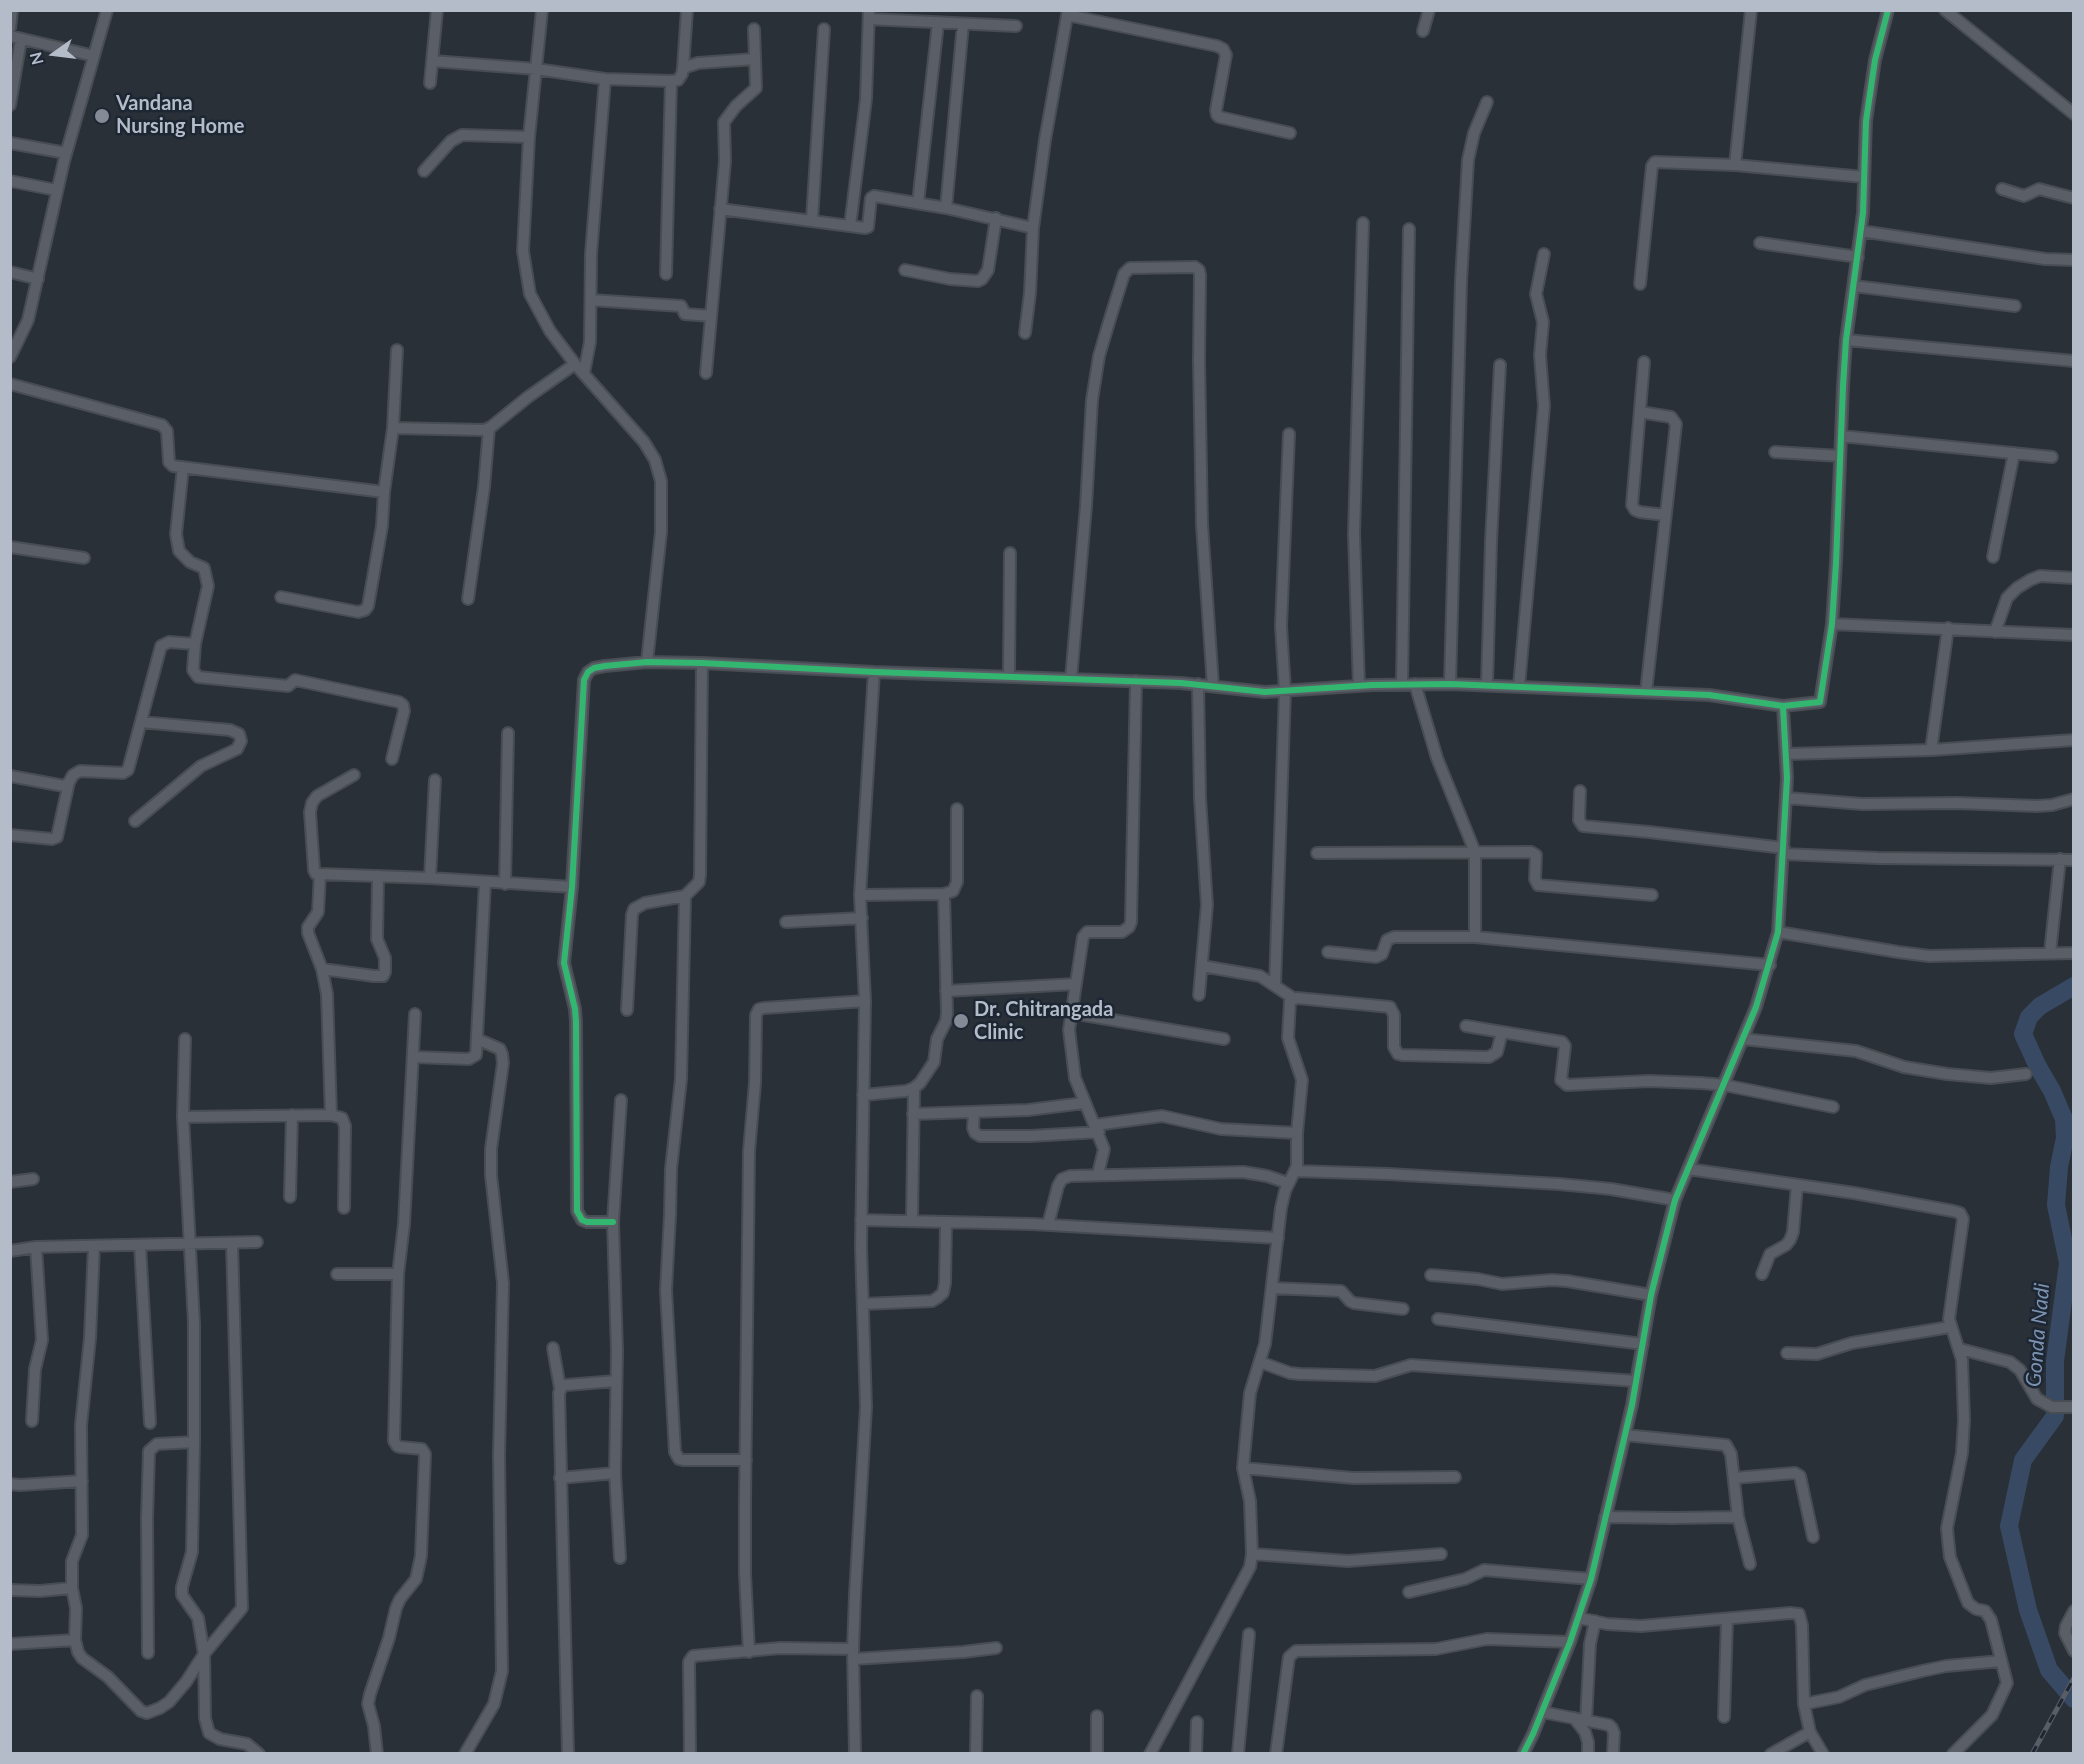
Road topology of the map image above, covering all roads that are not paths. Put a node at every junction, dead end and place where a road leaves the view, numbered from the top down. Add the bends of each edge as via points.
1 (12, 10) edge
2 (107, 10) edge
3 (437, 10) edge
4 (542, 10) edge
5 (687, 10) edge
6 (1429, 10) edge
7 (1751, 10) edge
8 (1888, 10) edge
9 (1945, 10) edge
10 (1067, 13) edge
11 (869, 15) edge
12 (938, 23) junction
13 (963, 24) junction
14 (1016, 26) dead end
15 (10, 28) edge
16 (754, 29) dead end
17 (824, 29) dead end
18 (1423, 31) dead end
19 (16, 37) edge
20 (94, 56) junction
21 (755, 59) junction
22 (433, 61) junction
23 (683, 68) junction
24 (536, 69) junction
25 (605, 79) junction
26 (671, 81) junction
27 (430, 83) dead end
28 (1487, 102) dead end
29 (10, 105) edge
30 (2073, 114) edge
31 (1290, 133) dead end
32 (529, 137) junction
33 (10, 143) edge
34 (66, 153) junction
35 (1735, 165) junction
36 (424, 171) dead end
37 (1864, 177) junction
38 (10, 181) edge
39 (2002, 189) dead end
40 (57, 190) junction
41 (2073, 198) edge
42 (918, 203) junction
43 (946, 208) junction
44 (720, 209) junction
45 (996, 218) junction
46 (812, 220) junction
47 (1363, 223) dead end
48 (850, 226) junction
49 (1033, 228) junction
50 (1409, 229) dead end
51 (1861, 231) junction
52 (1760, 243) dead end
53 (1545, 254) dead end
54 (1857, 257) junction
55 (2073, 260) edge
56 (905, 270) dead end
57 (10, 272) edge
58 (666, 274) dead end
59 (38, 279) junction
60 (1640, 284) dead end
61 (1854, 286) junction
62 (591, 300) junction
63 (2015, 306) dead end
64 (711, 316) junction
65 (1025, 333) dead end
66 (1846, 340) junction
67 (13, 344) edge
68 (397, 350) dead end
69 (10, 357) edge
70 (2073, 361) edge
71 (1644, 362) dead end
72 (575, 364) junction
73 (1500, 365) dead end
74 (584, 373) junction
75 (706, 373) dead end
76 (10, 384) edge
77 (1640, 412) junction
78 (393, 428) junction
79 (489, 429) junction
80 (1289, 434) dead end
81 (1841, 436) junction
82 (1775, 452) dead end
83 (2014, 453) junction
84 (1840, 456) junction
85 (2052, 457) dead end
86 (183, 467) junction
87 (384, 492) junction
88 (1665, 515) junction
89 (10, 547) edge
90 (1010, 552) dead end
91 (1993, 557) dead end
92 (84, 558) dead end
93 (2073, 578) edge
94 (281, 597) dead end
95 (468, 599) dead end
96 (1832, 624) junction
97 (1948, 628) junction
98 (1995, 632) junction
99 (2073, 635) edge
100 (195, 644) junction
101 (647, 662) junction
102 (702, 663) junction
103 (874, 672) junction
104 (1009, 676) junction
105 (1071, 679) junction
106 (1136, 681) junction
107 (1198, 684) junction
108 (1401, 684) junction
109 (1415, 684) junction
110 (1450, 684) junction
111 (1487, 685) junction
112 (1214, 686) junction
113 (1359, 686) junction
114 (1519, 686) junction
115 (1285, 691) junction
116 (1646, 692) junction
117 (1783, 706) junction
118 (141, 722) junction
119 (508, 733) dead end
120 (2073, 740) edge
121 (1931, 750) junction
122 (1787, 754) junction
123 (392, 759) dead end
124 (354, 775) dead end
125 (10, 776) edge
126 (435, 780) dead end
127 (69, 782) junction
128 (1580, 791) dead end
129 (1787, 798) junction
130 (2073, 800) edge
131 (957, 809) dead end
132 (135, 821) dead end
133 (10, 835) edge
134 (1784, 851) junction
135 (1475, 852) junction
136 (1317, 853) dead end
137 (2060, 860) junction
138 (2073, 860) edge
139 (320, 874) junction
140 (378, 876) junction
141 (430, 878) junction
142 (485, 882) junction
143 (505, 884) junction
144 (572, 887) junction
145 (944, 894) junction
146 (860, 895) junction
147 (1653, 895) dead end
148 (685, 896) junction
149 (862, 918) junction
150 (786, 922) dead end
151 (1778, 932) junction
152 (1475, 937) junction
153 (1328, 952) dead end
154 (2050, 953) junction
155 (2073, 953) edge
156 (1770, 965) junction
157 (1202, 966) junction
158 (322, 969) junction
159 (1076, 984) junction
160 (1275, 985) junction
161 (946, 991) junction
162 (1199, 995) dead end
163 (1293, 998) junction
164 (865, 1001) junction
165 (627, 1010) dead end
166 (1072, 1013) junction
167 (415, 1014) dead end
168 (1466, 1026) dead end
169 (1502, 1032) junction
170 (185, 1039) dead end
171 (477, 1039) junction
172 (1224, 1039) dead end
173 (1743, 1039) junction
174 (414, 1057) junction
175 (2026, 1074) dead end
176 (1724, 1085) junction
177 (914, 1088) junction
178 (863, 1095) junction
179 (621, 1100) dead end
180 (1084, 1103) junction
181 (1833, 1107) dead end
182 (974, 1113) junction
183 (913, 1114) junction
184 (292, 1115) junction
185 (331, 1115) junction
186 (183, 1117) junction
187 (1097, 1129) junction
188 (1297, 1133) junction
189 (1688, 1169) junction
190 (1295, 1171) junction
191 (1098, 1174) junction
192 (33, 1179) dead end
193 (10, 1182) edge
194 (1288, 1183) junction
195 (1797, 1185) junction
196 (290, 1197) dead end
197 (1675, 1200) junction
198 (344, 1208) dead end
199 (861, 1220) junction
200 (912, 1221) junction
201 (614, 1222) junction
202 (946, 1222) junction
203 (1048, 1225) junction
204 (1278, 1238) junction
205 (257, 1242) dead end
206 (232, 1243) junction
207 (190, 1244) junction
208 (140, 1245) junction
209 (94, 1246) junction
210 (36, 1247) junction
211 (10, 1251) edge
212 (337, 1274) dead end
213 (398, 1274) junction
214 (1762, 1274) dead end
215 (1431, 1275) dead end
216 (1272, 1288) junction
217 (1651, 1295) junction
218 (863, 1304) junction
219 (1403, 1309) dead end
220 (1438, 1319) dead end
221 (1950, 1327) junction
222 (1643, 1344) junction
223 (554, 1348) dead end
224 (1960, 1349) junction
225 (1787, 1353) dead end
226 (1260, 1362) junction
227 (616, 1381) junction
228 (1636, 1381) junction
229 (560, 1388) junction
230 (2063, 1407) edge
231 (32, 1420) dead end
232 (150, 1423) dead end
233 (1625, 1435) junction
234 (194, 1442) junction
235 (746, 1460) junction
236 (1243, 1468) junction
237 (615, 1473) junction
238 (1455, 1477) dead end
239 (560, 1478) junction
240 (1734, 1478) junction
241 (82, 1480) junction
242 (10, 1484) edge
243 (1605, 1517) junction
244 (1738, 1517) junction
245 (1813, 1537) dead end
246 (1252, 1554) junction
247 (1441, 1554) dead end
248 (620, 1558) dead end
249 (1750, 1564) dead end
250 (1591, 1579) junction
251 (72, 1588) junction
252 (10, 1590) edge
253 (1409, 1592) dead end
254 (2073, 1611) edge
255 (1579, 1618) junction
256 (1727, 1619) junction
257 (1595, 1622) junction
258 (1249, 1634) dead end
259 (75, 1640) junction
260 (1570, 1642) junction
261 (10, 1644) edge
262 (996, 1648) dead end
263 (749, 1652) junction
264 (2073, 1652) edge
265 (148, 1653) dead end
266 (204, 1654) junction
267 (853, 1654) junction
268 (2001, 1661) junction
269 (977, 1696) dead end
270 (1804, 1704) junction
271 (1542, 1712) junction
272 (1097, 1716) dead end
273 (1724, 1717) dead end
274 (1575, 1718) junction
275 (1586, 1721) junction
276 (1197, 1722) dead end
277 (1810, 1732) junction
278 (259, 1754) edge
279 (377, 1754) edge
280 (465, 1754) edge
281 (568, 1754) edge
282 (690, 1754) edge
283 (855, 1754) edge
284 (976, 1754) edge
285 (1097, 1754) edge
286 (1150, 1754) edge
287 (1196, 1754) edge
288 (1238, 1754) edge
289 (1276, 1754) edge
290 (1523, 1754) edge
291 (1588, 1754) edge
292 (1613, 1754) edge
293 (1771, 1754) edge
294 (1823, 1754) edge
295 (1953, 1754) edge

1 - 15 street
2 - 20 street
3 - 22 street
4 - 24 street
5 - 23 street
6 - 18 street
7 - 35 street
8 - 37 street via 1875,60 1866,121
9 - 30 street
10 - 31 street via 1223,49 1226,55 1217,115
10 - 49 street
11 - 12 street
11 - 48 street via 866,99
12 - 13 street
12 - 42 street
13 - 14 street
13 - 43 street
16 - 21 street
17 - 46 street
19 - 20 street
19 - 29 street
20 - 34 street
21 - 23 street via 698,63
21 - 44 street via 756,88 724,122
22 - 24 street
22 - 27 street
23 - 26 street via 678,80
24 - 25 street
24 - 32 street
25 - 26 street
25 - 62 street
26 - 58 street
28 - 110 street via 1468,160
32 - 36 street via 462,135 451,141
32 - 72 street via 523,251 530,294 550,331
33 - 34 street
34 - 40 street
35 - 37 street
35 - 60 street via 1653,164
37 - 51 street
38 - 40 street
39 - 41 street via 2024,196 2038,189
40 - 59 street
42 - 43 street
42 - 48 street via 873,196 868,227
43 - 45 street
44 - 46 street
44 - 64 street
45 - 49 street
45 - 56 street via 988,270 982,279 950,279
46 - 48 street
47 - 113 street via 1354,534
49 - 65 street
50 - 108 street
51 - 54 street
51 - 55 street
52 - 54 street
53 - 114 street via 1536,294 1543,322 1540,355 1544,406
54 - 61 street
57 - 59 street
59 - 67 street via 28,320
61 - 63 street
61 - 66 street
62 - 64 street via 681,306 685,314
62 - 74 street via 590,342
64 - 75 street
66 - 70 street
66 - 81 street
67 - 69 street
68 - 78 street
71 - 77 street
72 - 74 street
72 - 79 street
73 - 111 street
74 - 101 street via 644,442 662,481 661,532
76 - 86 street via 162,425 170,464
77 - 88 street via 1632,505 1640,512
77 - 88 street via 1671,417 1676,424
78 - 79 street
78 - 87 street
79 - 95 street
80 - 115 street via 1281,626
81 - 83 street
81 - 84 street
82 - 84 street
83 - 85 street
83 - 91 street
84 - 96 street
86 - 87 street
86 - 100 street via 176,534 179,551 204,568 208,586
87 - 94 street via 374,579 365,610 358,612
88 - 116 street
89 - 92 street
90 - 104 street
93 - 98 street via 2040,576 2017,588 2007,598
96 - 97 street
96 - 117 street via 1820,702
97 - 98 street
97 - 121 street
98 - 99 street
100 - 118 street via 169,642 161,646
100 - 123 street via 193,670 198,676 288,686 295,680 399,702 404,711
101 - 102 street
101 - 144 street via 594,668 584,680
102 - 103 street
102 - 148 street via 700,875 699,882
103 - 104 street
103 - 146 street
104 - 105 street
105 - 106 street
105 - 112 street via 1092,400 1109,322 1124,274 1130,268 1195,267 1200,275 1202,525
106 - 107 street
106 - 159 street via 1131,922 1122,932 1085,934
107 - 112 street
107 - 157 street via 1207,905
108 - 109 street
108 - 113 street
109 - 110 street
109 - 135 street via 1437,758
110 - 111 street
111 - 114 street
112 - 115 street
113 - 115 street
114 - 116 street
115 - 160 street
116 - 117 street via 1709,695
117 - 122 street
118 - 127 street via 127,771 80,771
118 - 132 street via 230,730 239,734 241,741 237,749 201,766
119 - 143 street
120 - 121 street
121 - 122 street
122 - 129 street
124 - 139 street via 317,796 311,808 314,870
125 - 127 street via 64,786
126 - 141 street
127 - 133 street via 57,837 52,840
128 - 134 street via 1579,820 1583,826
129 - 130 street via 1862,804 2037,806
129 - 134 street
131 - 145 street via 956,888
134 - 137 street via 1878,858
134 - 151 street
135 - 136 street
135 - 147 street via 1534,853 1538,885
135 - 152 street
137 - 138 street
137 - 154 street
139 - 140 street
139 - 158 street via 318,912 308,933
140 - 141 street
140 - 158 street via 377,939 385,958 383,976
141 - 142 street
142 - 143 street
142 - 171 street
143 - 144 street
144 - 201 street via 564,963 576,1022 577,1211 586,1222
145 - 146 street
145 - 161 street
146 - 149 street
148 - 165 street via 645,903 634,909
148 - 235 street via 681,1079 671,1169 666,1290 675,1452 683,1460
149 - 150 street
149 - 164 street
151 - 154 street via 1929,956
151 - 156 street
152 - 153 street via 1394,937 1387,940 1382,954 1376,957
152 - 156 street
154 - 155 street
156 - 173 street
157 - 160 street via 1260,976
157 - 162 street
158 - 185 street via 329,1011
159 - 161 street
159 - 166 street
160 - 163 street
161 - 177 street via 946,1021 937,1039 934,1062
163 - 169 street via 1390,1007 1394,1015 1394,1047 1402,1055 1489,1058 1497,1052
163 - 188 street via 1288,1038 1302,1080
164 - 178 street
164 - 235 street via 764,1008 756,1015 749,1152
166 - 172 street
166 - 180 street via 1071,1055
167 - 174 street
168 - 169 street
169 - 176 street via 1564,1044 1564,1084
170 - 186 street
171 - 174 street via 473,1058
171 - 280 street via 500,1049 503,1063 491,1149 503,1283 502,1671 494,1704
173 - 175 street via 1856,1052 1904,1067 1947,1074 1991,1078
173 - 176 street
174 - 213 street
176 - 181 street
176 - 189 street
177 - 178 street
177 - 183 street
178 - 199 street
179 - 201 street
180 - 182 street
180 - 187 street
182 - 183 street
182 - 187 street via 973,1128 980,1136
183 - 200 street
184 - 185 street
184 - 186 street
184 - 196 street
185 - 198 street via 342,1118 345,1126
186 - 207 street
187 - 188 street via 1162,1116 1221,1129
187 - 191 street via 1104,1149
188 - 190 street
189 - 195 street
189 - 197 street
190 - 194 street
190 - 197 street via 1559,1184
191 - 194 street via 1243,1172
191 - 203 street via 1062,1179
192 - 193 street
194 - 204 street
195 - 214 street via 1790,1240 1770,1254
195 - 221 street via 1960,1214 1963,1225
197 - 217 street
199 - 200 street
199 - 218 street
200 - 202 street
201 - 227 street
202 - 203 street
202 - 218 street via 945,1282 938,1298
203 - 204 street
204 - 216 street
205 - 206 street
206 - 207 street
206 - 266 street via 243,1604
207 - 208 street
207 - 234 street
208 - 209 street
208 - 232 street
209 - 210 street
209 - 241 street via 81,1425
210 - 211 street
210 - 231 street via 42,1340 35,1370
212 - 213 street
213 - 279 street via 394,1441 400,1447 422,1449 425,1454 421,1556 416,1579 396,1608 370,1694 368,1704
215 - 217 street via 1502,1284 1567,1281
216 - 219 street via 1341,1291 1354,1303
216 - 226 street
217 - 222 street
218 - 267 street via 866,1407
220 - 222 street
221 - 224 street
221 - 225 street via 1852,1343 1817,1354
222 - 228 street
223 - 229 street
224 - 230 street via 2016,1365 2037,1399
224 - 268 street via 1964,1420 1962,1453 1947,1528 1950,1557 1968,1603 1988,1613
226 - 228 street via 1300,1374 1375,1376 1411,1365
226 - 236 street via 1250,1393
227 - 229 street
227 - 237 street
228 - 233 street
229 - 239 street
233 - 240 street via 1726,1445
233 - 243 street
234 - 265 street via 157,1444 149,1451
234 - 266 street via 192,1552 182,1595 198,1618
235 - 263 street
236 - 238 street via 1353,1478
236 - 246 street via 1250,1501
237 - 239 street
237 - 248 street
239 - 281 street
240 - 244 street
240 - 245 street via 1795,1473 1800,1476
241 - 242 street
241 - 251 street via 82,1534 72,1561
243 - 244 street
243 - 250 street
244 - 249 street
246 - 247 street via 1348,1561
246 - 286 street via 1246,1576
250 - 253 street via 1484,1570
250 - 255 street
251 - 252 street
251 - 259 street
254 - 264 street via 2065,1633
255 - 257 street
255 - 260 street
256 - 257 street via 1641,1626
256 - 270 street via 1799,1614
256 - 273 street
257 - 275 street
258 - 288 street
259 - 261 street
259 - 266 street via 82,1658 147,1713 169,1702
260 - 271 street
260 - 289 street via 1487,1639 1436,1649 1296,1651 1289,1657
262 - 267 street
263 - 267 street via 780,1648
263 - 282 street via 690,1658
266 - 278 street via 205,1718 209,1733 246,1744
267 - 283 street
268 - 270 street via 1922,1671
268 - 295 street via 2007,1683 2005,1691 1992,1714
269 - 284 street
270 - 277 street
271 - 274 street
271 - 290 street
272 - 285 street
274 - 275 street
274 - 291 street via 1585,1732
275 - 292 street via 1612,1728
276 - 287 street
277 - 293 street
277 - 294 street

